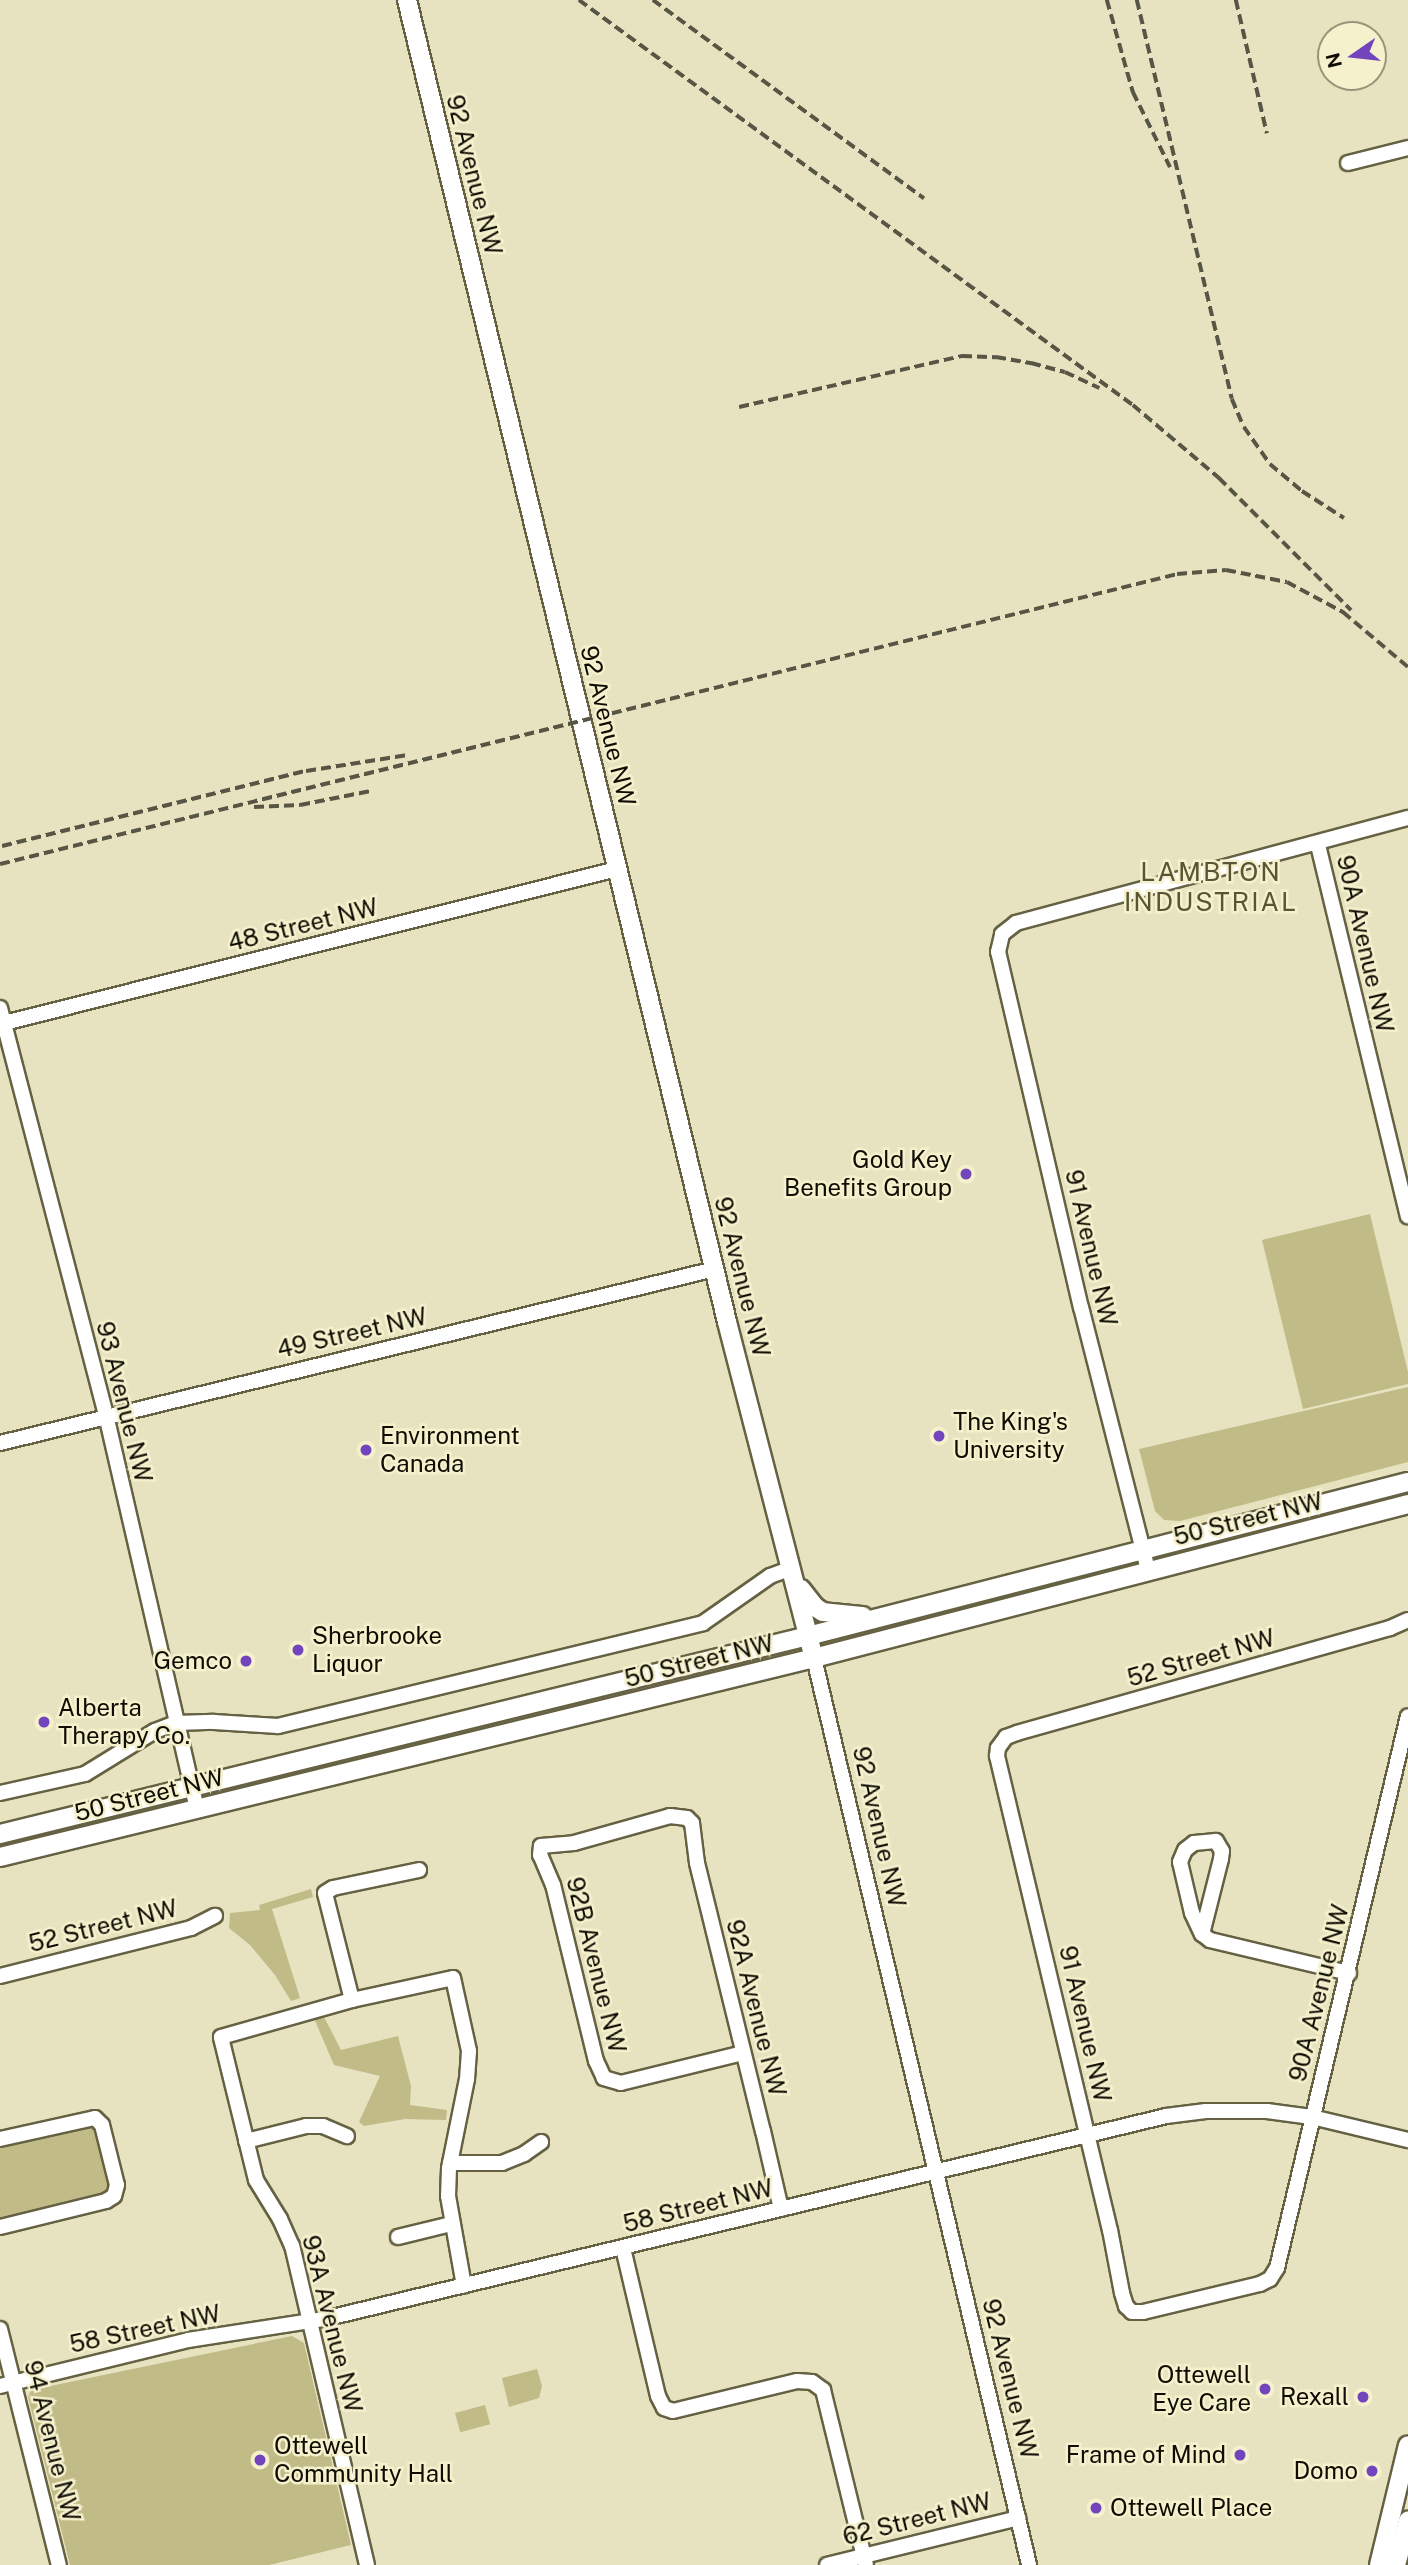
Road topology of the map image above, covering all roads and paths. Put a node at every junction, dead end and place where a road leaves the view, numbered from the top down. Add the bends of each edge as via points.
1 (407, 0) edge
2 (1408, 148) edge
3 (1348, 163) dead end
4 (1408, 818) edge
5 (1318, 845) junction
6 (617, 869) junction
7 (0, 1008) edge
8 (2, 1023) edge
9 (1408, 1216) edge
10 (715, 1269) junction
11 (106, 1415) junction
12 (0, 1443) edge
13 (1408, 1482) edge
14 (1408, 1504) edge
15 (1143, 1549) junction
16 (1148, 1570) junction
17 (794, 1575) junction
18 (884, 1617) junction
19 (1408, 1620) edge
20 (1392, 1628) junction
21 (1408, 1635) edge
22 (808, 1636) junction
23 (814, 1658) junction
24 (1408, 1716) edge
25 (176, 1723) junction
26 (1006, 1737) joint
27 (192, 1787) junction
28 (0, 1793) edge
29 (197, 1809) junction
30 (687, 1818) joint
31 (0, 1834) edge
32 (0, 1857) edge
33 (419, 1870) dead end
34 (215, 1916) dead end
35 (1202, 1934) junction
36 (1349, 1973) junction
37 (0, 1976) edge
38 (352, 2000) junction
39 (743, 2053) junction
40 (1312, 2117) junction
41 (1087, 2135) junction
42 (347, 2136) dead end
43 (0, 2139) edge
44 (1408, 2140) edge
45 (246, 2141) junction
46 (541, 2142) dead end
47 (450, 2163) junction
48 (935, 2172) junction
49 (781, 2209) junction
50 (451, 2224) junction
51 (0, 2227) edge
52 (398, 2237) dead end
53 (623, 2248) junction
54 (464, 2286) junction
55 (1143, 2312) joint
56 (309, 2321) junction
57 (0, 2329) edge
58 (7, 2384) edge
59 (1408, 2445) edge
60 (1018, 2518) junction
61 (1408, 2521) edge
62 (865, 2560) edge
63 (60, 2565) edge
64 (367, 2565) edge
65 (827, 2565) edge
66 (1029, 2565) edge
67 (1379, 2565) edge
68 (1396, 2565) edge

1 - 6 main road, 92 Avenue NW
2 - 3 street
4 - 5 street
5 - 9 street, 90A Avenue NW
5 - 15 street, 91 Avenue NW via 1024,920 1002,934 998,952
6 - 8 street, 48 Street NW
6 - 10 main road, 92 Avenue NW
7 - 8 street, 93 Avenue NW
8 - 11 street, 93 Avenue NW
10 - 11 street, 49 Street NW
10 - 17 main road, 92 Avenue NW
11 - 12 street, 49 Street NW
11 - 25 street, 93 Avenue NW
13 - 15 main road, 50 Street NW
14 - 16 main road, 50 Street NW
15 - 16 street, 91 Avenue NW
15 - 18 main road, 50 Street NW
16 - 23 main road, 50 Street NW
17 - 18 main road via 807,1599 823,1612
17 - 22 main road, 92 Avenue NW
17 - 25 street, 50 Street NW via 770,1576 704,1623 278,1726
18 - 22 main road, 50 Street NW
19 - 20 street, 52 Street NW
20 - 21 street
20 - 26 street, 52 Street NW
22 - 23 main road, 92 Avenue NW
22 - 27 main road, 50 Street NW
23 - 29 main road, 50 Street NW
23 - 48 street, 92 Avenue NW
24 - 36 street, 90A Avenue NW
25 - 27 street, 93 Avenue NW
25 - 28 street, 50 Street NW via 85,1774
26 - 41 street, 91 Avenue NW via 997,1756
27 - 29 street, 93 Avenue NW
27 - 31 main road, 50 Street NW
29 - 32 main road, 50 Street NW
30 - 39 street, 92A Avenue NW via 695,1834 697,1863
30 - 39 street, 92B Avenue NW via 670,1816 574,1843 541,1846 540,1855 553,1885 604,2078 621,2083
33 - 38 street via 325,1893
34 - 37 street, 52 Street NW via 191,1928
35 - 35 street via 1221,1859 1216,1840 1194,1843 1180,1862
35 - 36 street via 1210,1940
36 - 40 street, 90A Avenue NW
38 - 45 street, 93A Avenue NW via 221,2037
38 - 47 street via 453,1978 469,2051
39 - 49 street, 92A Avenue NW
40 - 41 street, 58 Street NW via 1206,2111
40 - 44 street, 58 Street NW
40 - 55 street, 90A Avenue NW via 1278,2269 1270,2279
41 - 48 street, 58 Street NW
41 - 55 street, 91 Avenue NW via 1126,2306 1132,2312
42 - 45 street via 323,2126 306,2126
43 - 51 street via 95,2118 103,2125 117,2185 114,2196
45 - 56 street, 93A Avenue NW via 256,2180 289,2236
46 - 47 street via 502,2163
47 - 50 street
48 - 49 street, 58 Street NW
48 - 60 street, 92 Avenue NW
49 - 53 street, 58 Street NW
50 - 52 street
50 - 54 street
53 - 54 street, 58 Street NW
53 - 62 street via 664,2407 673,2410 797,2381 816,2384 828,2403
54 - 56 street, 58 Street NW
56 - 58 street, 58 Street NW via 188,2340
56 - 64 street, 93A Avenue NW
57 - 58 street, 94 Avenue NW
58 - 63 street, 94 Avenue NW
59 - 67 main road
60 - 62 street, 62 Street NW
60 - 66 street, 92 Avenue NW
61 - 68 main road
62 - 65 street, 62 Street NW

